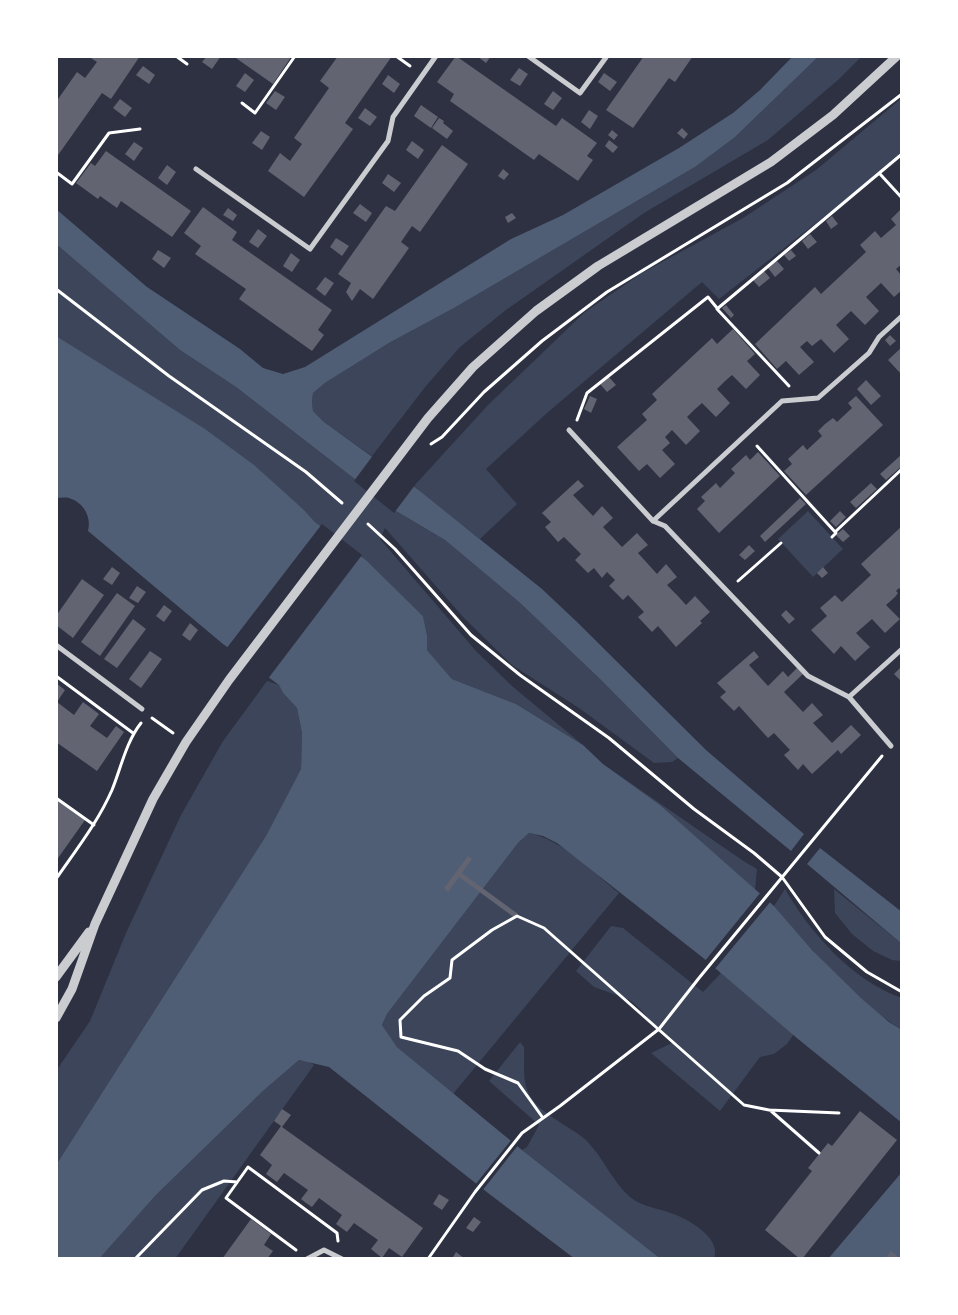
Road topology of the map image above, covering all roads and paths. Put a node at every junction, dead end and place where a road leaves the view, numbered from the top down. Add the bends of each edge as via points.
1 (176, 56) edge
2 (295, 56) edge
3 (436, 56) edge
4 (528, 56) edge
5 (607, 56) edge
6 (897, 56) edge
7 (187, 64) dead end
8 (902, 94) edge
9 (242, 103) dead end
10 (140, 130) dead end
11 (902, 154) edge
12 (196, 169) dead end
13 (56, 172) edge
14 (880, 174) junction
15 (902, 198) edge
16 (56, 289) edge
17 (717, 308) junction
18 (902, 316) edge
19 (801, 399) junction
20 (569, 430) joint
21 (747, 434) junction
22 (399, 454) junction
23 (902, 469) edge
24 (338, 500) dead end
25 (653, 521) junction
26 (835, 532) junction
27 (383, 537) dead end
28 (832, 537) dead end
29 (781, 543) dead end
30 (727, 591) junction
31 (56, 645) edge
32 (902, 649) edge
33 (56, 676) edge
34 (849, 697) junction
35 (142, 709) dead end
36 (148, 715) dead end
37 (143, 721) dead end
38 (133, 733) junction
39 (186, 742) junction
40 (891, 746) joint
41 (56, 798) edge
42 (94, 825) junction
43 (782, 878) junction
44 (56, 879) edge
45 (95, 924) junction
46 (56, 977) edge
47 (902, 992) edge
48 (56, 1018) edge
49 (659, 1029) junction
50 (769, 1110) junction
51 (839, 1113) dead end
52 (543, 1118) junction
53 (819, 1154) dead end
54 (237, 1182) junction
55 (308, 1258) edge
56 (341, 1258) edge
57 (135, 1259) edge
58 (428, 1259) edge

1 - 7 path
2 - 9 path via 255,113
3 - 12 street via 393,117 388,141 310,249
4 - 5 street via 580,94
6 - 22 street via 833,115 771,162 598,266 536,310 473,367
8 - 22 path via 787,183 607,292 535,347 484,392 442,437
10 - 13 path via 110,133 72,184
11 - 14 path
14 - 15 path
14 - 17 path
16 - 24 path via 169,376 306,472
17 - 19 path
17 - 20 path via 708,297 588,394 577,422
18 - 19 street via 879,337 870,353 818,398
19 - 21 street via 782,401
20 - 25 street
21 - 25 street
21 - 26 path
22 - 39 street
23 - 26 path
25 - 30 street via 666,526
26 - 28 path
27 - 43 path via 471,635 520,675 609,738
29 - 30 path
30 - 34 street via 808,676
31 - 35 street
32 - 34 street
33 - 38 path
34 - 40 street
36 - 39 path
37 - 38 path
38 - 42 path
39 - 45 street via 153,799
40 - 43 path
41 - 42 path
42 - 44 path
43 - 47 path via 825,937 867,972
43 - 49 path
45 - 46 street
45 - 48 street via 72,989
49 - 50 path via 744,1105
49 - 52 path
49 - 52 path via 544,928 517,916 452,960 450,978 424,996 400,1020 401,1037 458,1051 485,1069 518,1083
50 - 51 path
50 - 53 path
52 - 58 path via 522,1133
54 - 55 path via 226,1198
54 - 56 path via 248,1167 337,1233
54 - 57 path via 224,1181 202,1190
55 - 56 street via 324,1250

